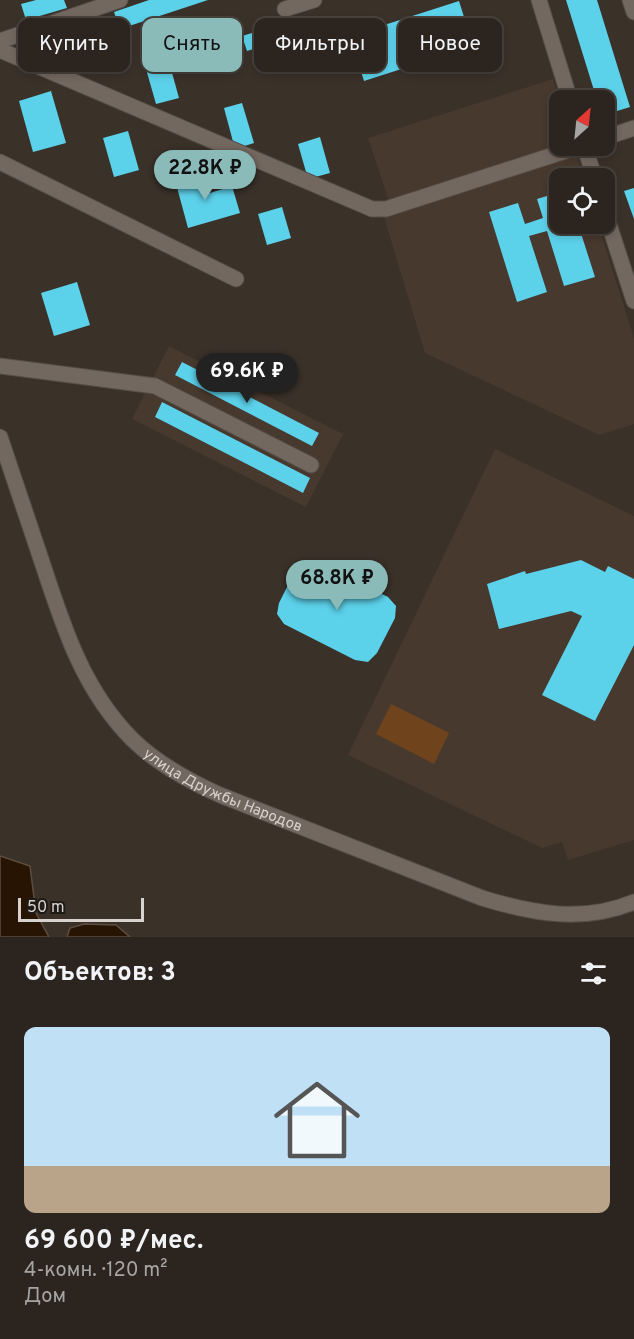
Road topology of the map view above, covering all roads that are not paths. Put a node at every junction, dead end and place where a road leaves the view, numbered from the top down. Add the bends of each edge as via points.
1 (120, 0) edge
2 (314, 0) edge
3 (539, 0) edge
4 (630, 0) edge
5 (80, 7) edge
6 (285, 9) dead end
7 (634, 12) edge
8 (0, 41) edge
9 (0, 50) edge
10 (567, 90) edge
11 (634, 128) edge
12 (615, 134) edge
13 (551, 156) edge
14 (0, 162) edge
15 (612, 234) edge
16 (236, 279) dead end
17 (634, 301) edge
18 (0, 366) edge
19 (0, 437) edge
20 (311, 465) dead end
21 (6, 476) edge
22 (634, 902) edge

1 - 5 street
2 - 6 street
3 - 10 street
4 - 7 street
5 - 8 street
9 - 13 street via 372,209 386,209
11 - 12 street
14 - 16 street
15 - 17 street
18 - 20 street via 155,386
19 - 21 street, улица Дружбы Народов
21 - 22 street, улица Дружбы Народов via 86,676 114,720 153,757 220,795 482,898 539,914 584,915

